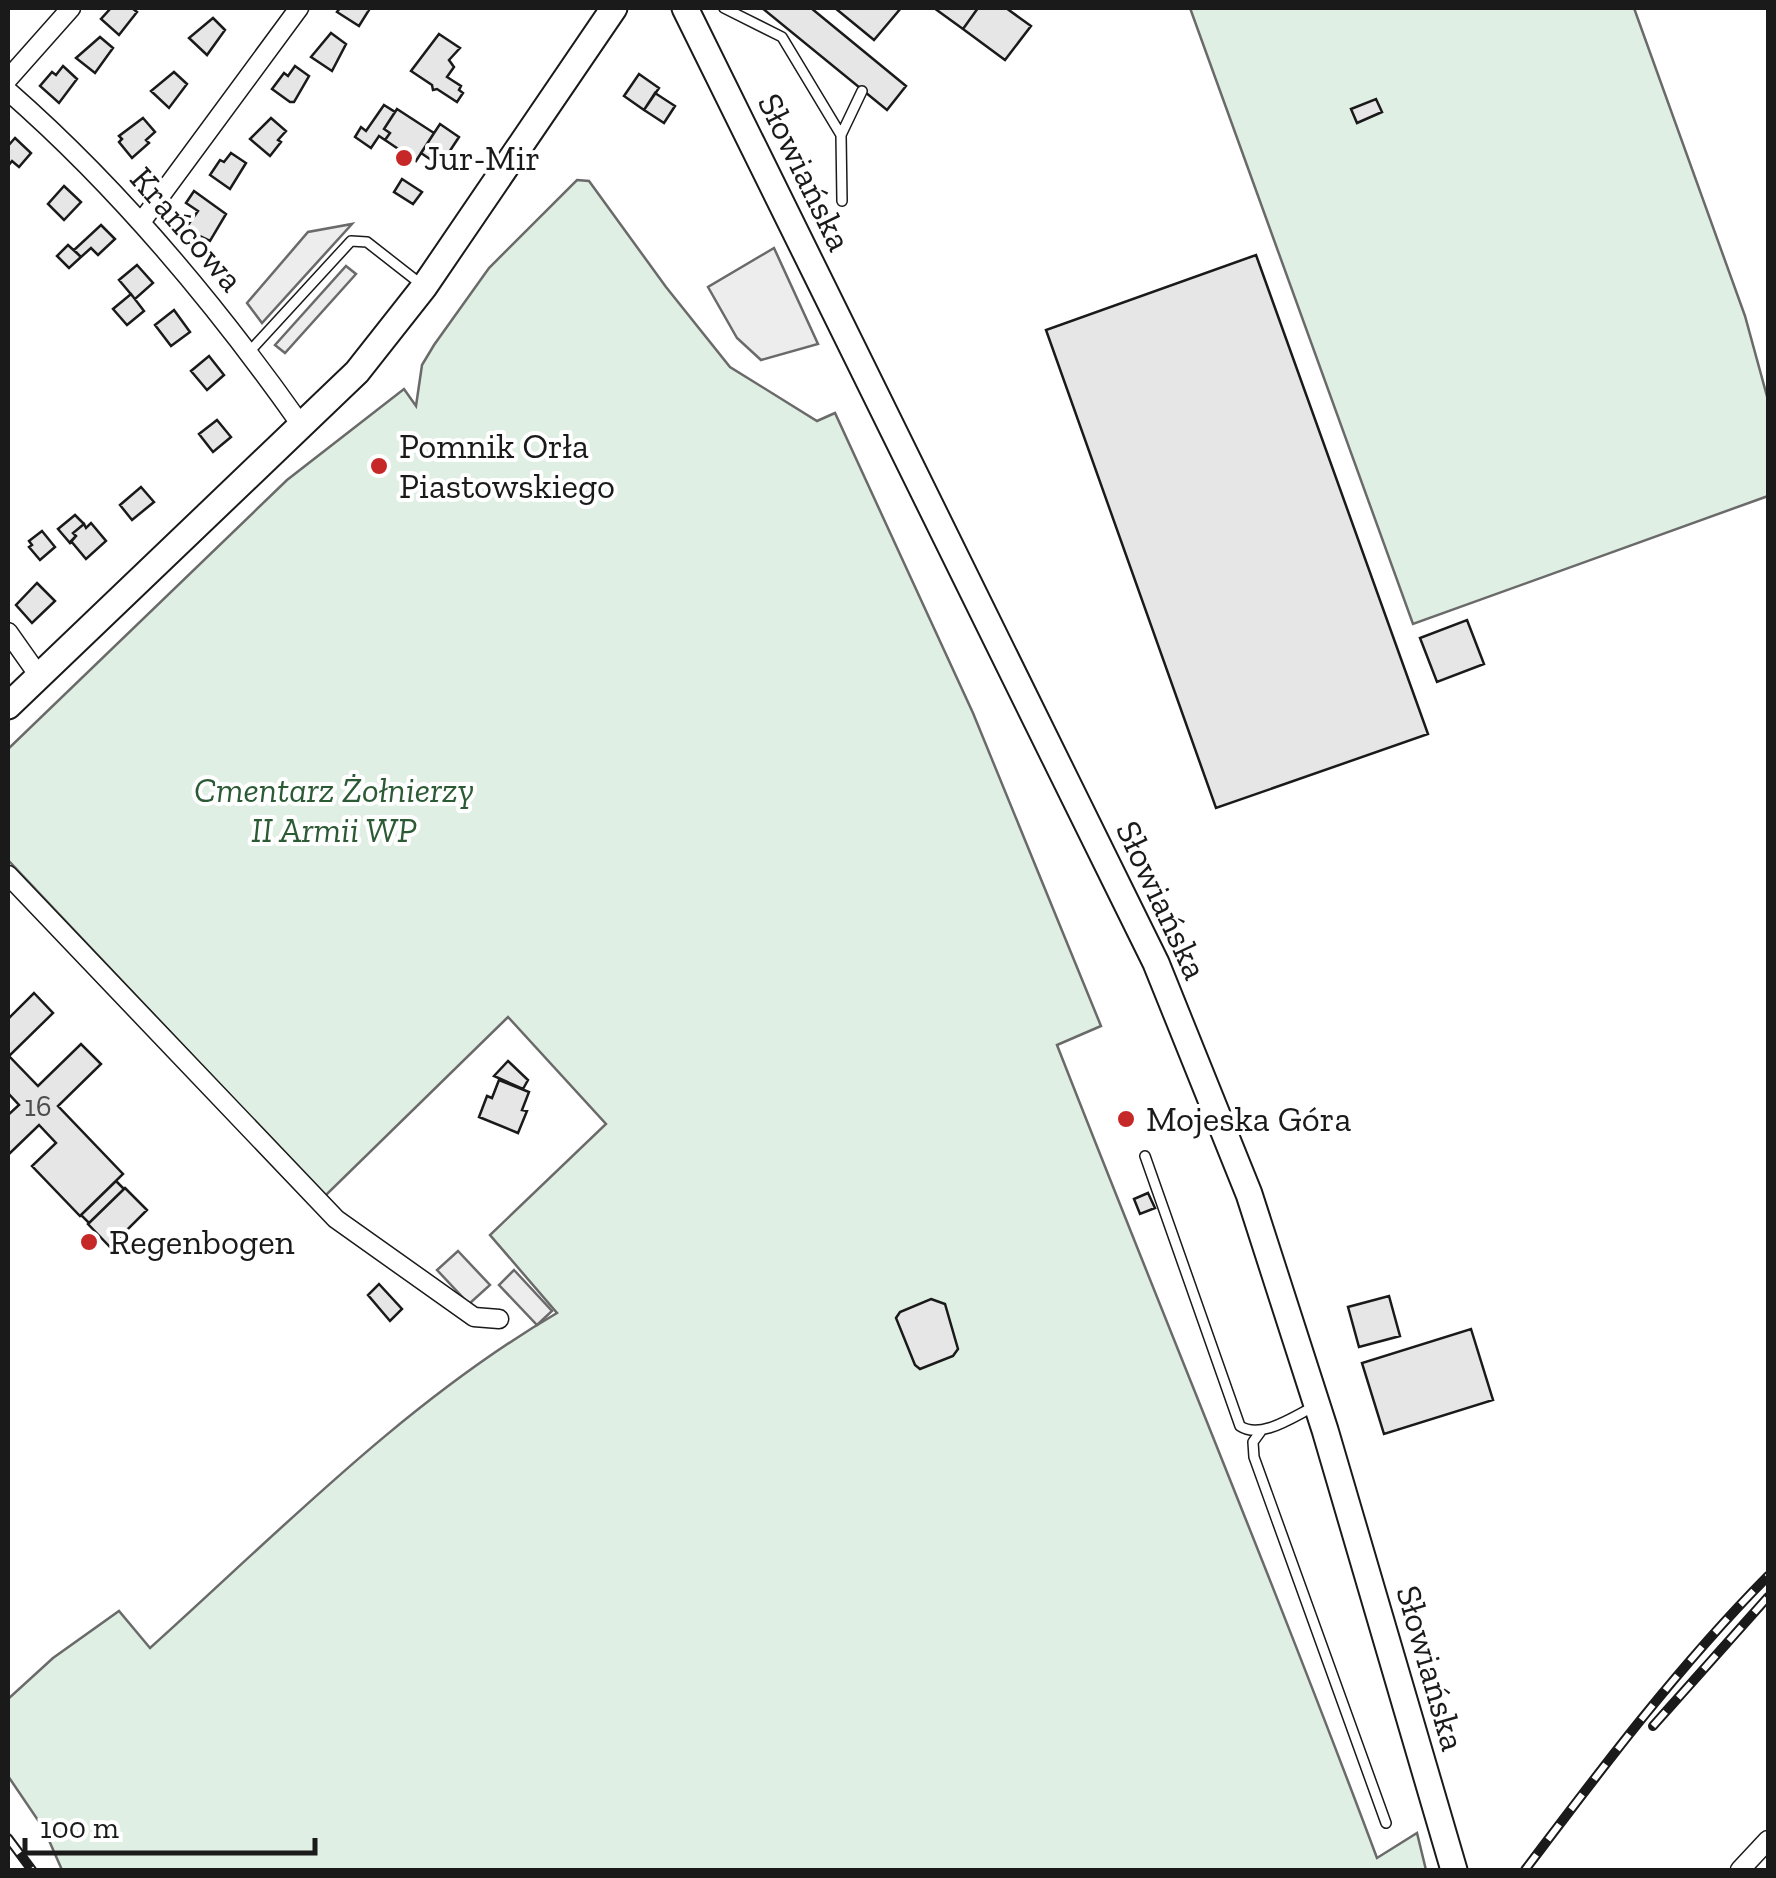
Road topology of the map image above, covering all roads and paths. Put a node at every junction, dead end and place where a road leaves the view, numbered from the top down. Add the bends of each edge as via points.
1 (72, 8) edge
2 (300, 8) edge
3 (614, 8) edge
4 (692, 8) edge
5 (724, 8) edge
6 (8, 79) edge
7 (8, 91) edge
8 (862, 91) dead end
9 (841, 136) junction
10 (842, 201) dead end
11 (142, 221) junction
12 (424, 286) junction
13 (249, 352) junction
14 (301, 425) junction
15 (8, 632) edge
16 (38, 676) junction
17 (8, 706) edge
18 (8, 875) edge
19 (1146, 1156) dead end
20 (499, 1320) dead end
21 (1318, 1405) junction
22 (1261, 1431) junction
23 (1386, 1823) dead end
24 (1768, 1840) edge
25 (1454, 1870) edge
26 (1740, 1870) edge

1 - 6 street
2 - 11 street
3 - 12 street
4 - 21 street, Słowiańska via 1156,963 1250,1194
5 - 9 lane via 782,37
7 - 11 street, Krańcowa
8 - 9 lane
9 - 10 lane
11 - 13 street, Krańcowa
12 - 13 lane via 368,242 351,241
12 - 14 street via 357,372
13 - 14 street, Krańcowa
14 - 16 street
15 - 16 street
16 - 17 street
18 - 20 street via 336,1218 474,1317
19 - 22 lane via 1232,1410 1240,1426
21 - 22 lane
21 - 25 street, Słowiańska
22 - 23 lane via 1254,1457
24 - 26 street

